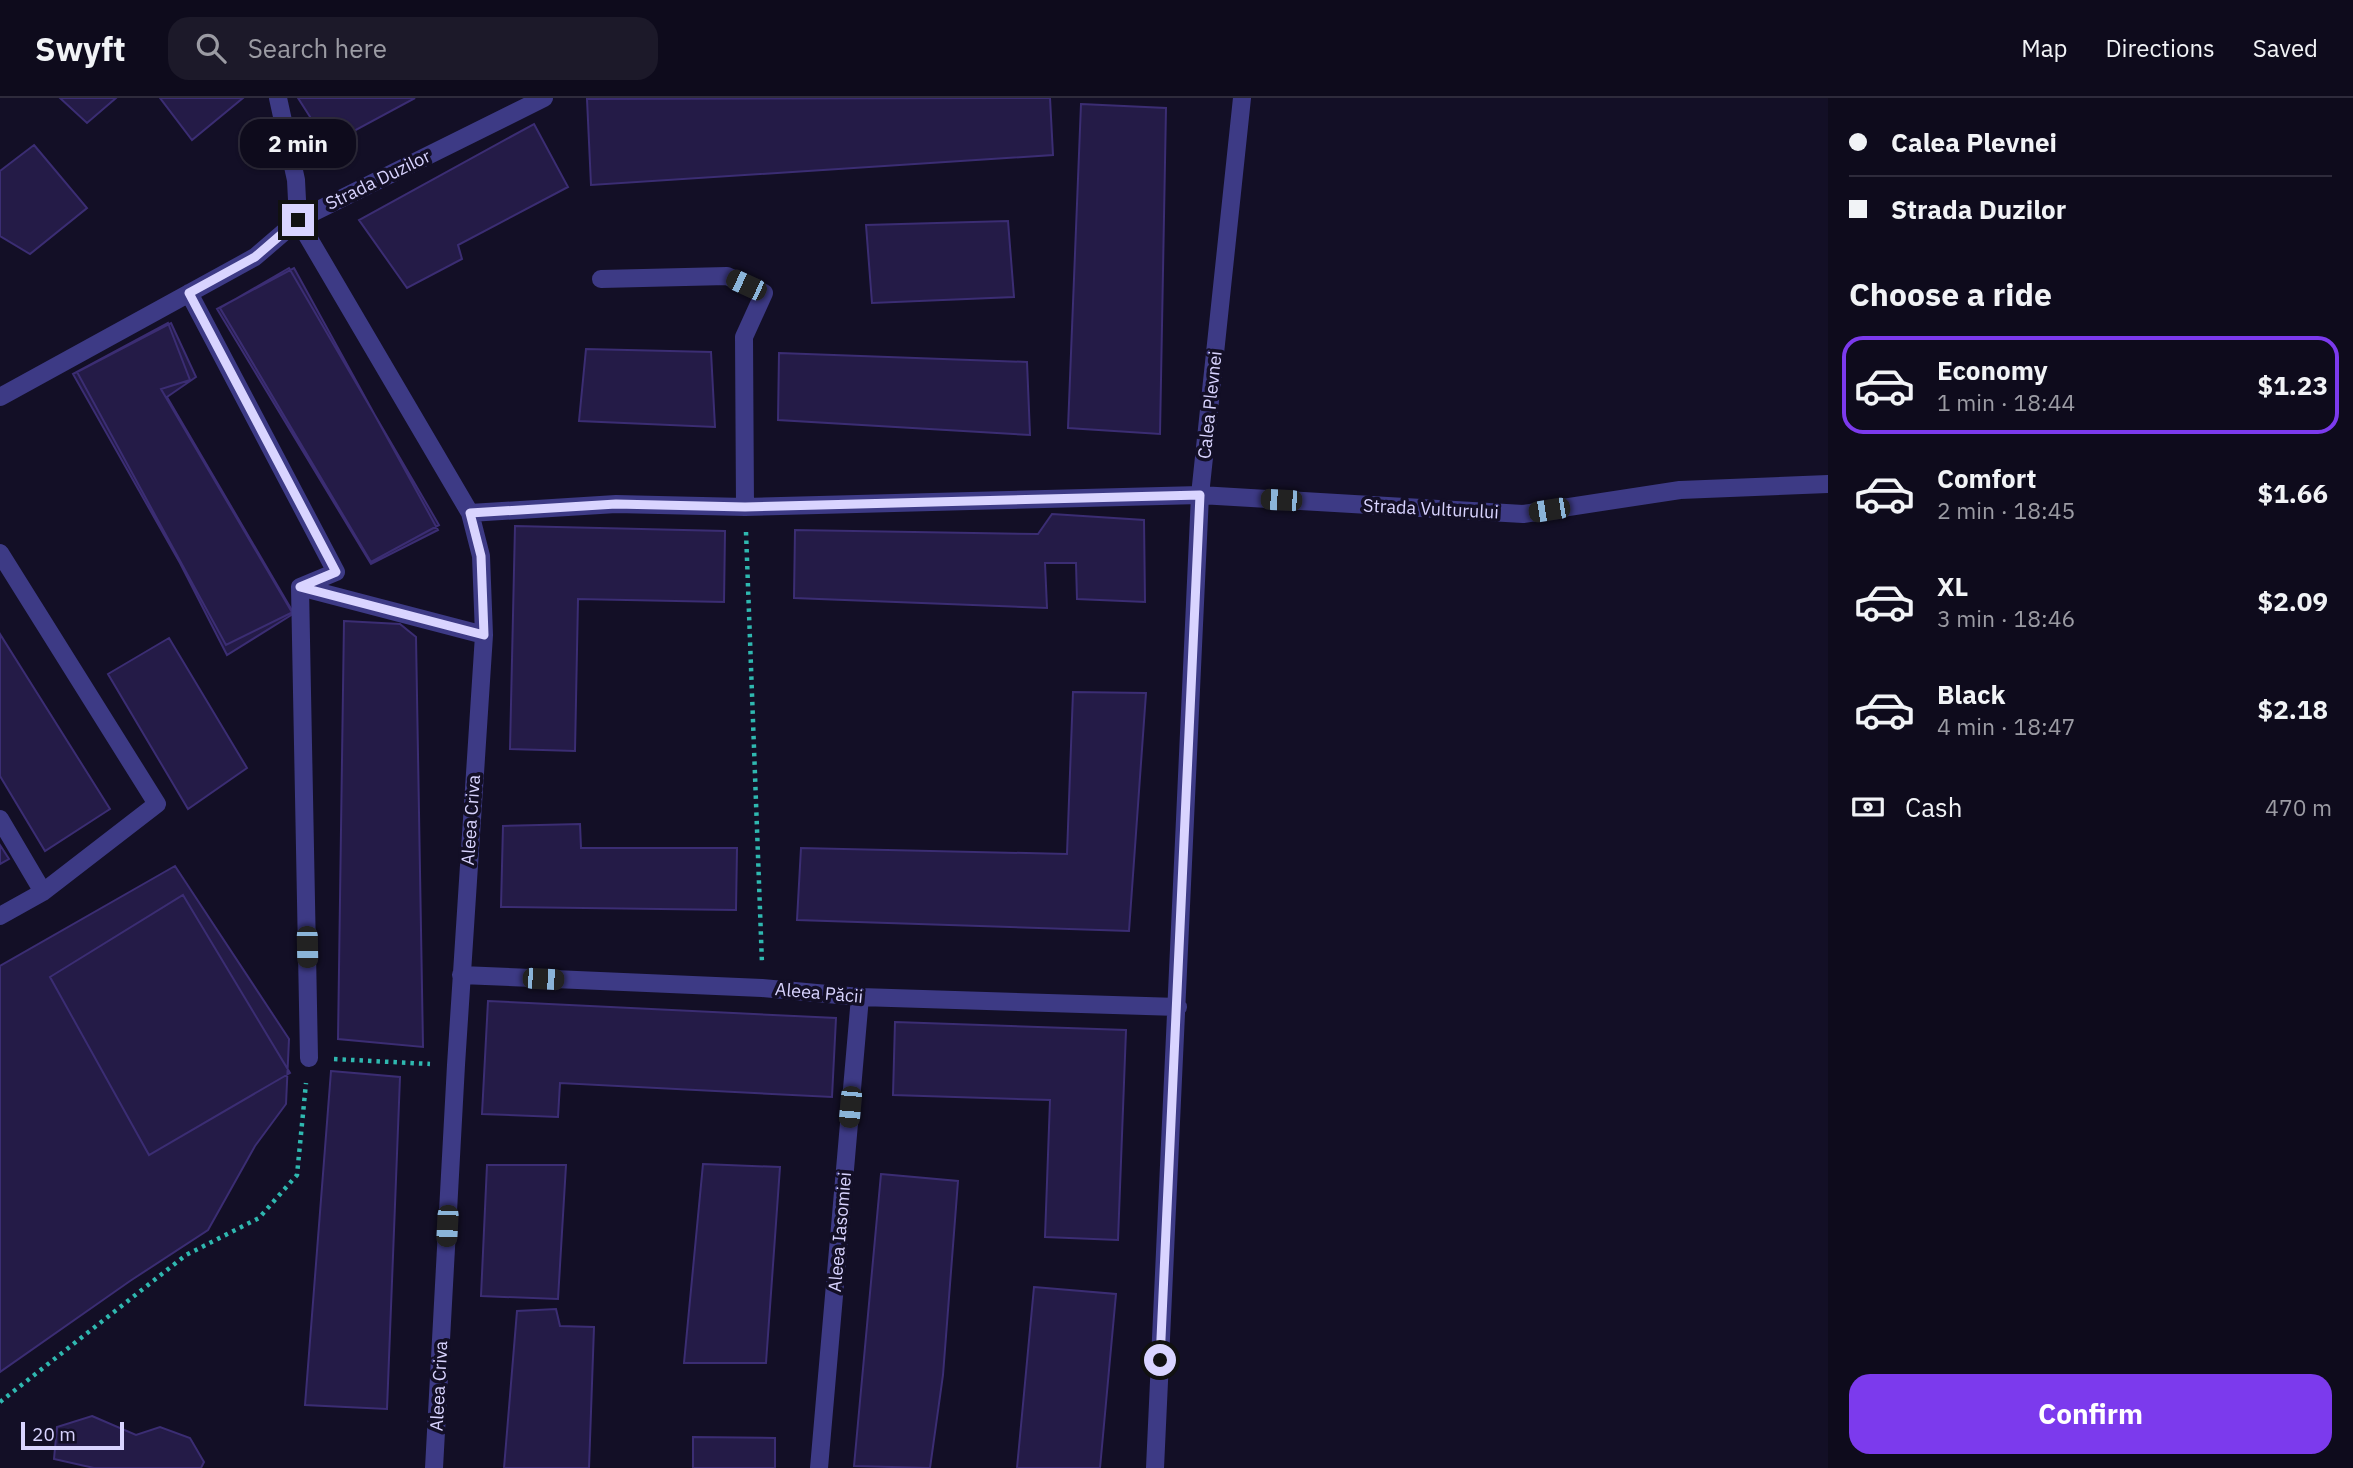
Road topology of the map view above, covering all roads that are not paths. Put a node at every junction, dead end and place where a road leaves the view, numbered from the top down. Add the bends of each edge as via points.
1 (278, 98) edge
2 (544, 98) edge
3 (1242, 98) edge
4 (298, 220) junction
5 (601, 279) dead end
6 (189, 293) junction
7 (0, 397) edge
8 (1828, 484) edge
9 (1200, 495) junction
10 (745, 507) junction
11 (470, 513) junction
12 (0, 553) edge
13 (300, 587) junction
14 (484, 635) junction
15 (0, 819) edge
16 (43, 892) junction
17 (0, 916) edge
18 (461, 975) junction
19 (860, 996) junction
20 (1178, 1007) junction
21 (309, 1058) road end
22 (434, 1468) edge
23 (820, 1468) edge
24 (1155, 1468) edge

1 - 4 street via 296,180
2 - 4 street, Strada Duzilor
3 - 9 street, Calea Plevnei
4 - 6 street, Strada Duzilor via 255,257
4 - 11 street, Aleea Criva
5 - 10 street via 727,276 764,293 744,337
6 - 7 street, Strada Duzilor
6 - 13 street via 336,572
8 - 9 street, Strada Vulturului via 1680,490 1523,514
9 - 10 street, Strada Vulturului
9 - 20 street, Calea Plevnei
10 - 11 street, Strada Vulturului via 616,504
11 - 14 street, Aleea Criva via 481,556
12 - 16 street via 157,804
13 - 14 street
13 - 21 street
14 - 18 street, Aleea Criva
15 - 16 street
16 - 17 street
18 - 19 street, Aleea Păcii
18 - 22 street, Aleea Criva
19 - 20 street, Aleea Păcii
19 - 23 street, Aleea Iasomiei
20 - 24 street, Calea Plevnei

